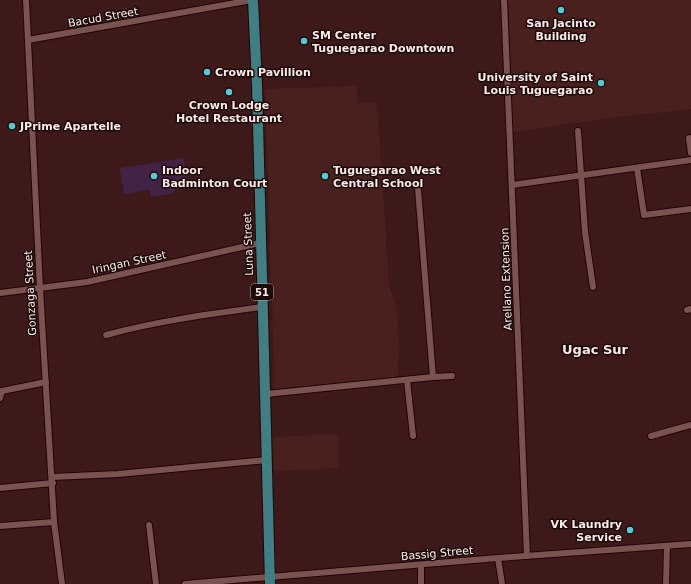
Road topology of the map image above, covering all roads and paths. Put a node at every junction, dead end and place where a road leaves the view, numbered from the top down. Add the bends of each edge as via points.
1 (26, 0) edge
2 (253, 0) edge
3 (504, 0) edge
4 (28, 40) junction
5 (578, 131) dead end
6 (689, 138) dead end
7 (691, 153) edge
8 (691, 160) edge
9 (637, 168) junction
10 (582, 176) junction
11 (512, 185) junction
12 (418, 188) dead end
13 (691, 209) edge
14 (260, 243) junction
15 (593, 287) dead end
16 (40, 288) junction
17 (0, 293) edge
18 (262, 307) junction
19 (106, 335) dead end
20 (452, 376) dead end
21 (434, 377) junction
22 (407, 380) junction
23 (46, 382) junction
24 (266, 394) junction
25 (0, 398) edge
26 (691, 425) edge
27 (413, 436) dead end
28 (651, 436) dead end
29 (267, 460) junction
30 (52, 480) junction
31 (0, 488) edge
32 (54, 522) junction
33 (149, 525) dead end
34 (0, 526) edge
35 (691, 544) edge
36 (667, 546) junction
37 (527, 556) junction
38 (498, 558) junction
39 (421, 565) junction
40 (270, 580) edge
41 (62, 584) edge
42 (156, 584) edge
43 (185, 584) edge
44 (421, 584) edge
45 (502, 584) edge
46 (666, 584) edge

1 - 4 street, Gonzaga Street
2 - 4 street, Bacud Street
2 - 14 main road, Luna Street / 51
3 - 11 street, Arellano Extension
4 - 16 street, Gonzaga Street
5 - 10 street
6 - 7 street
8 - 9 street
9 - 10 street
9 - 13 street via 644,215
10 - 11 street
10 - 15 street via 585,232
11 - 37 street, Arellano Extension
12 - 21 street
14 - 16 street, Iringan Street via 87,282
14 - 18 main road, Luna Street / 51
16 - 17 street, Iringan Street
16 - 23 street, Gonzaga Street
18 - 19 street via 186,318
18 - 24 main road, Luna Street / 51
20 - 21 street
21 - 22 street
22 - 24 street
22 - 27 street
23 - 25 street via 2,391
23 - 30 street, Gonzaga Street
24 - 29 main road, Luna Street / 51
26 - 28 street
29 - 30 street
29 - 40 main road, Luna Street / 51
30 - 31 street
30 - 32 street, Gonzaga Street
32 - 34 street
32 - 41 street, Gonzaga Street
33 - 42 street
35 - 36 street, Bassig Street
36 - 37 street, Bassig Street
36 - 46 street
37 - 38 street, Bassig Street
38 - 39 street, Bassig Street
38 - 45 street
39 - 40 street, Bassig Street
39 - 44 street
40 - 43 street, Bassig Street

